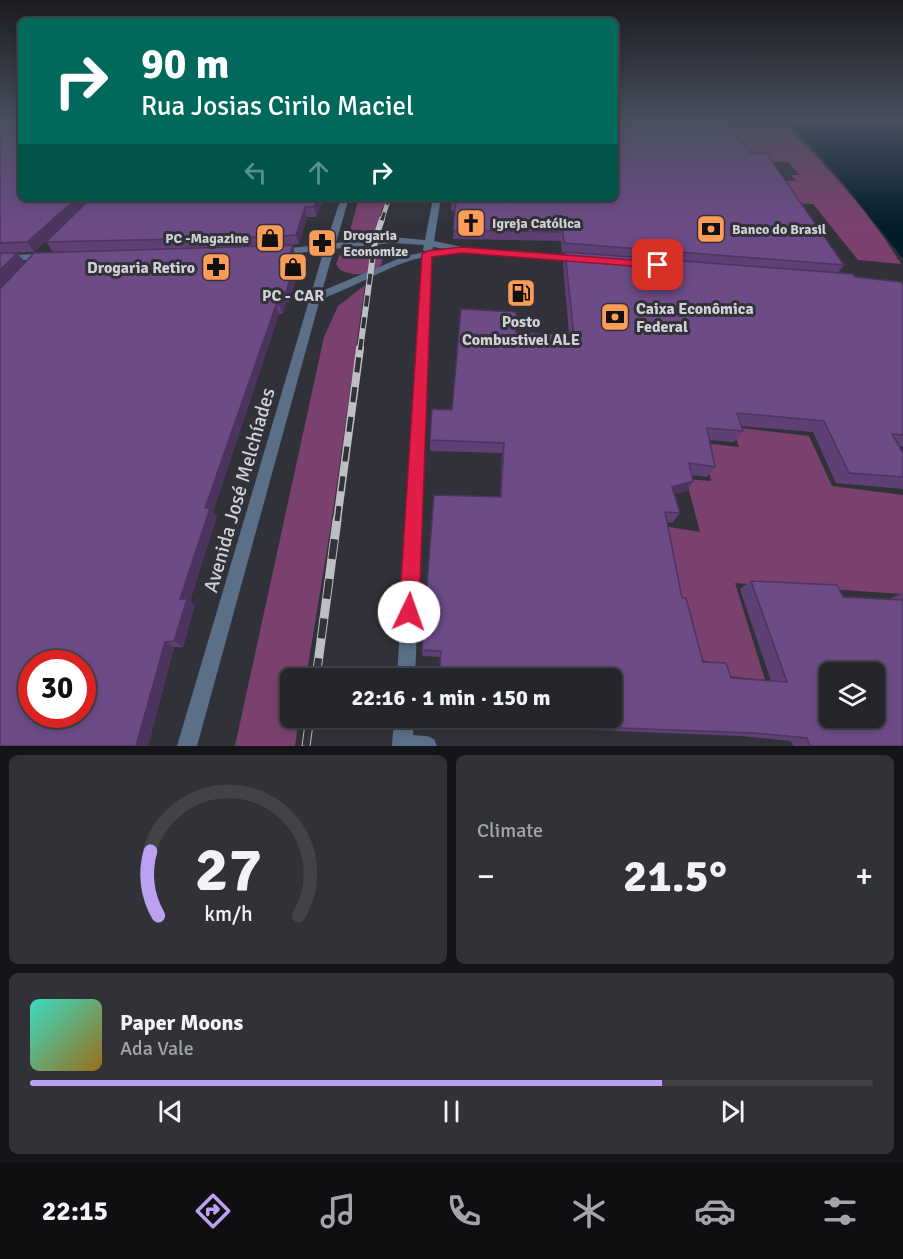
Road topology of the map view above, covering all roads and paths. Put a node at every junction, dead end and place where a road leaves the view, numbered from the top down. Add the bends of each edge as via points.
1 (344, 201) edge
2 (436, 201) edge
3 (330, 246) junction
4 (428, 249) junction
5 (272, 252) edge
6 (60, 257) edge
7 (0, 258) edge
8 (591, 260) edge
9 (315, 297) junction
10 (407, 668) edge
11 (403, 728) edge
12 (402, 745) edge
13 (188, 746) edge
14 (427, 746) edge

1 - 3 street, Avenida José Melchíades
2 - 4 street
3 - 4 street via 375,240
3 - 5 street
3 - 9 street, Avenida José Melchíades
4 - 8 street
4 - 9 street
4 - 10 street
6 - 7 street
9 - 13 street, Avenida José Melchíades
11 - 12 street
12 - 14 street

